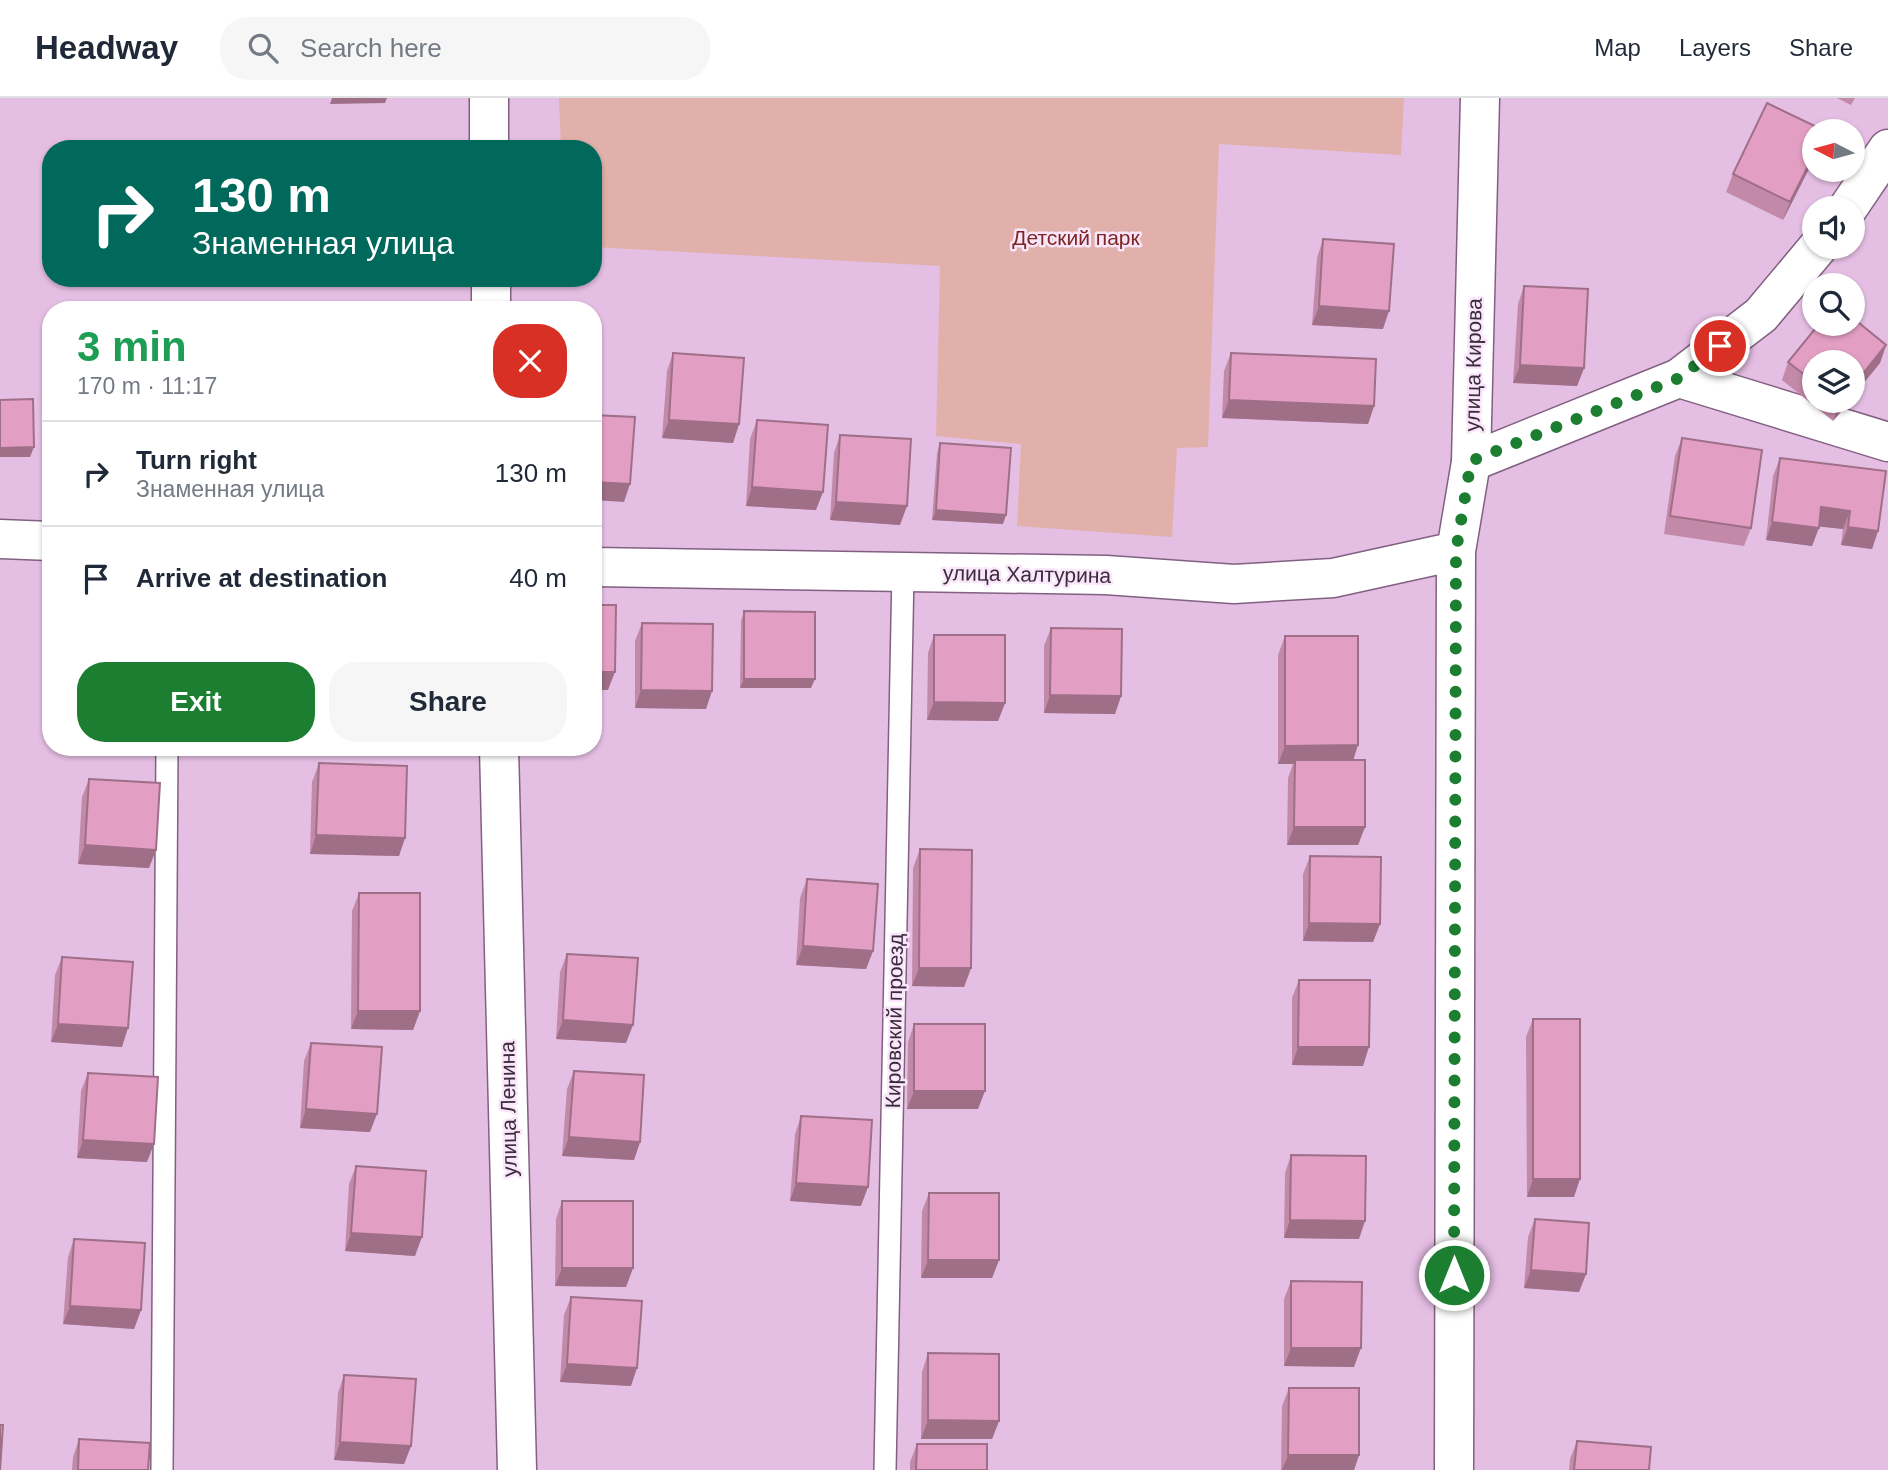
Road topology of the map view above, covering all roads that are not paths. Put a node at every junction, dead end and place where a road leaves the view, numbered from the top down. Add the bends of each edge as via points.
1 (489, 98) edge
2 (1480, 98) edge
3 (489, 140) edge
4 (1888, 149) edge
5 (1856, 196) edge
6 (1808, 259) edge
7 (1679, 378) junction
8 (1888, 443) edge
9 (1471, 461) junction
10 (0, 539) edge
11 (42, 541) edge
12 (1456, 551) junction
13 (602, 567) edge
14 (903, 572) junction
15 (167, 756) edge
16 (499, 756) edge
17 (162, 1470) edge
18 (517, 1470) edge
19 (885, 1470) edge
20 (1454, 1470) edge

1 - 3 main road
2 - 9 main road, улица Кирова
4 - 5 main road
6 - 7 main road via 1761,315
7 - 8 main road
7 - 9 main road
9 - 12 main road, улица Кирова
10 - 11 main road
12 - 14 main road, улица Халтурина via 1334,578 1234,584 1106,575
12 - 20 main road, улица Кирова
13 - 14 main road, улица Халтурина
14 - 19 lane, Кировский проезд
15 - 17 lane
16 - 18 main road, улица Ленина

